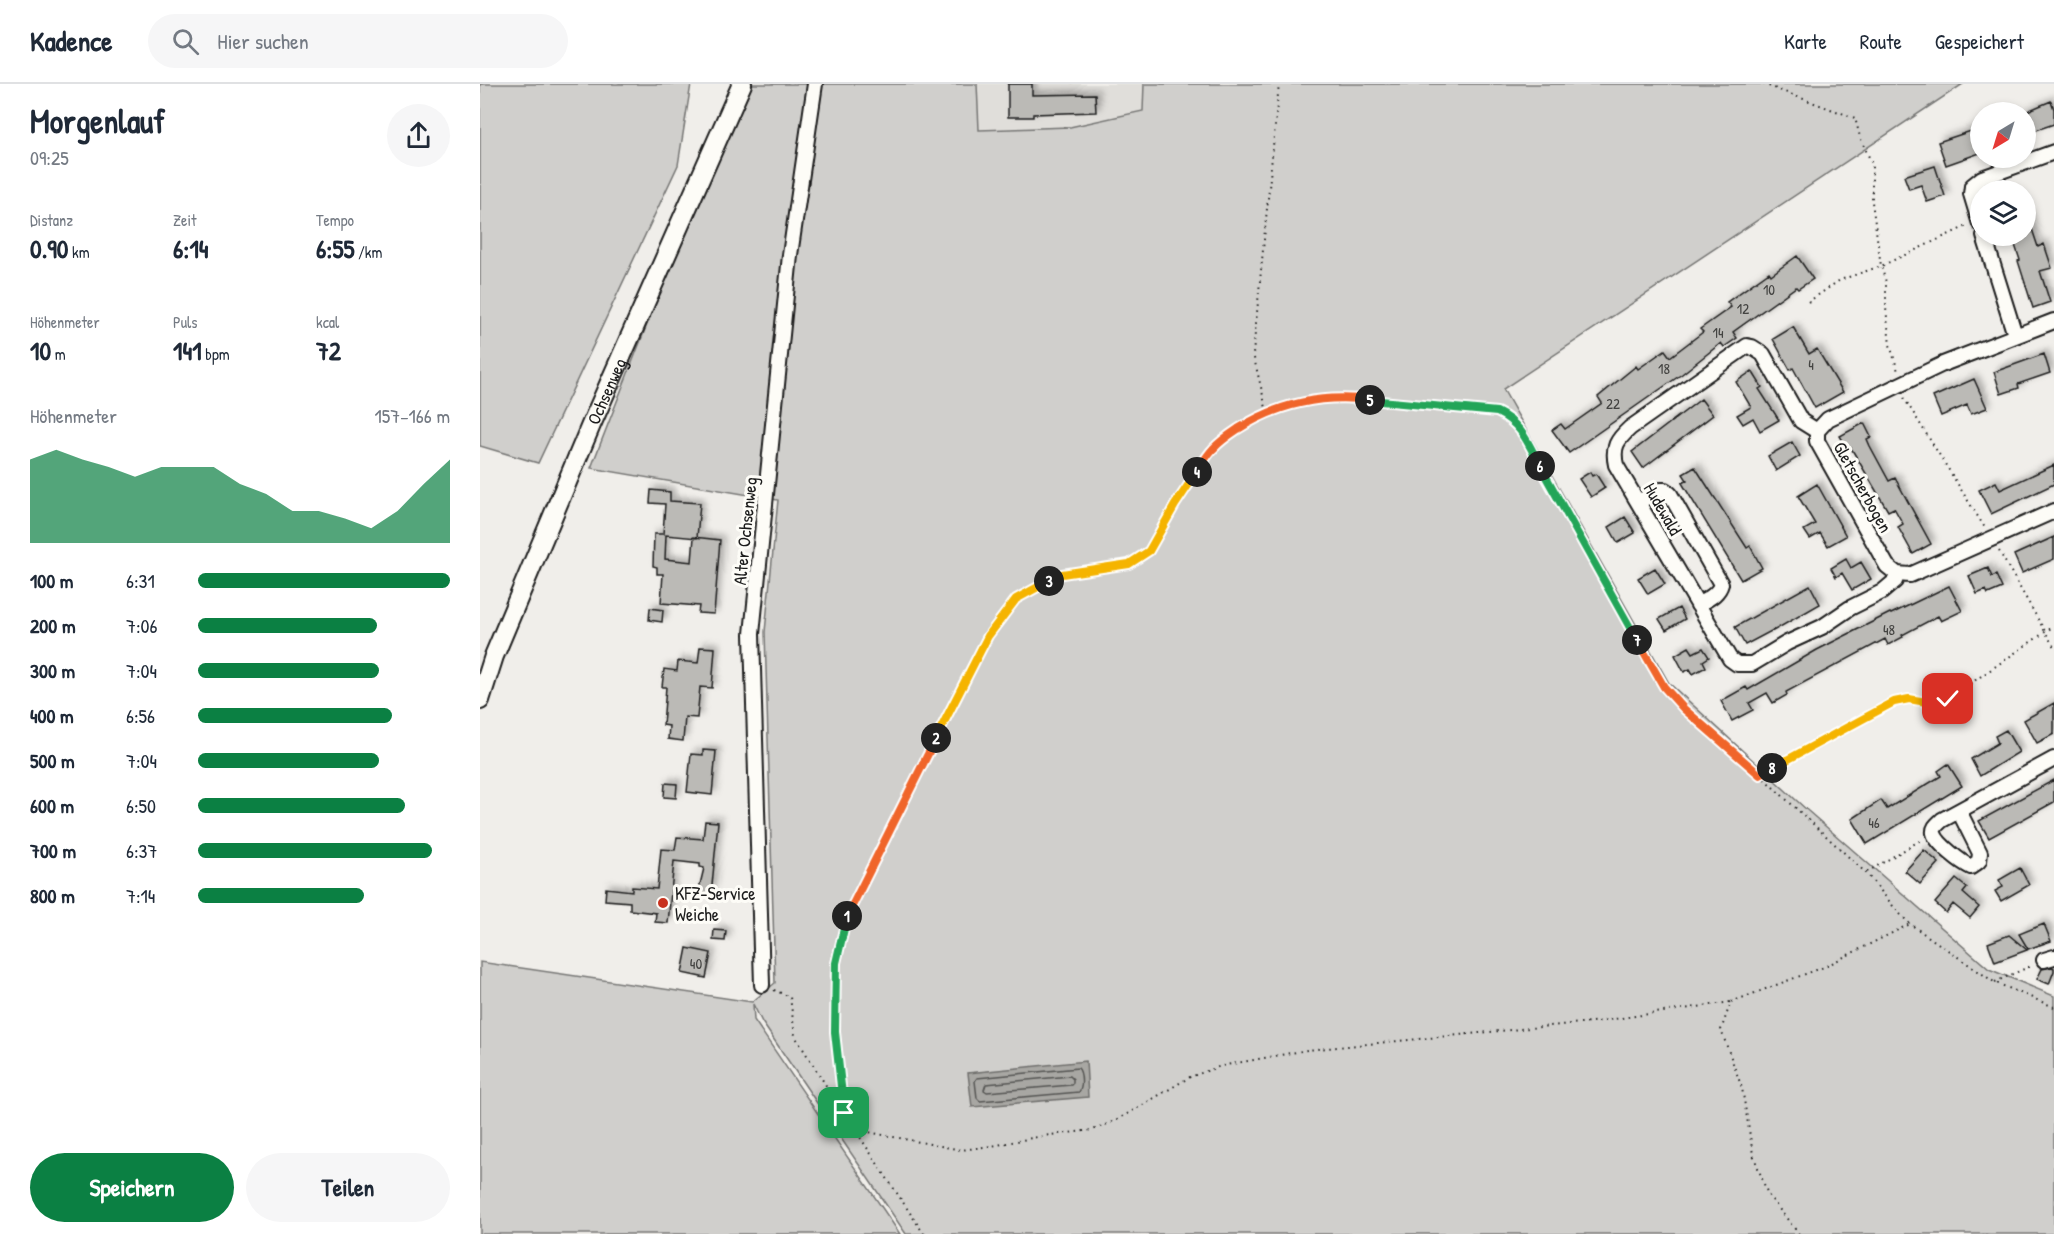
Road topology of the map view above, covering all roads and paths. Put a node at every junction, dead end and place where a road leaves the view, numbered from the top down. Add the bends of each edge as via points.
1 (742, 84) edge
2 (815, 84) edge
3 (1279, 84) edge
4 (1763, 84) edge
5 (2054, 152) edge
6 (1980, 180) edge
7 (1970, 226) edge
8 (1987, 246) edge
9 (1881, 267) junction
10 (1808, 302) dead end
11 (2054, 321) edge
12 (2015, 335) junction
13 (1899, 385) junction
14 (1267, 412) junction
15 (1816, 431) junction
16 (1638, 502) junction
17 (2054, 511) edge
18 (1992, 540) junction
19 (1897, 574) junction
20 (1698, 605) junction
21 (2054, 626) edge
22 (2045, 631) junction
23 (2054, 647) edge
24 (480, 700) edge
25 (2054, 759) edge
26 (1760, 775) junction
27 (1959, 811) junction
28 (1934, 832) junction
29 (1866, 873) junction
30 (1910, 924) junction
31 (2049, 958) edge
32 (1994, 982) junction
33 (762, 985) joint
34 (1731, 1002) junction
35 (2054, 1007) edge
36 (844, 1113) junction
37 (851, 1115) dead end
38 (924, 1234) edge
39 (1799, 1234) edge

1 - 24 main road, Ochsenweg via 591,425 494,656
2 - 33 street, Alter Ochsenweg via 790,255 752,634
3 - 14 path via 1253,354
4 - 9 path via 1855,118 1872,164 1872,202
5 - 6 street
7 - 9 path
8 - 12 street
9 - 10 path via 1840,280
9 - 13 path
11 - 12 street, Gletscherbogen
12 - 13 street, Gletscherbogen
13 - 15 street, Gletscherbogen via 1828,419
13 - 18 path
14 - 26 path via 1304,400 1345,397 1497,412 1510,418 1520,429 1664,687
14 - 36 path via 1212,449 1149,551 1129,564 1062,574 1016,599 988,636 847,914 836,963 835,1021
15 - 16 street, Hudewald via 1801,421 1763,354 1747,346 1619,438 1614,453 1616,465
15 - 19 street, Gletscherbogen via 1817,441 1887,566
16 - 20 street, Hudewald
16 - 20 street via 1661,489 1670,494 1721,584 1715,595
17 - 18 street
18 - 19 street via 1910,575
18 - 22 path
19 - 20 street, Hudewald via 1882,592 1744,666 1730,659
21 - 22 path
22 - 23 path
22 - 26 path via 1948,699 1894,702
25 - 27 street
26 - 29 path
27 - 28 street via 1942,820
27 - 28 street via 1980,853 1979,861 1971,867 1964,864
28 - 29 path
29 - 30 path
30 - 32 path
30 - 34 path via 1824,967
31 - 32 path
32 - 35 path
33 - 36 path via 790,997 795,1036
34 - 37 path via 1601,1022 1307,1050 1221,1066 1190,1077 1093,1130 981,1148 961,1150 868,1132 859,1114
34 - 39 path via 1721,1030 1743,1088 1753,1154 1768,1195
36 - 38 path

